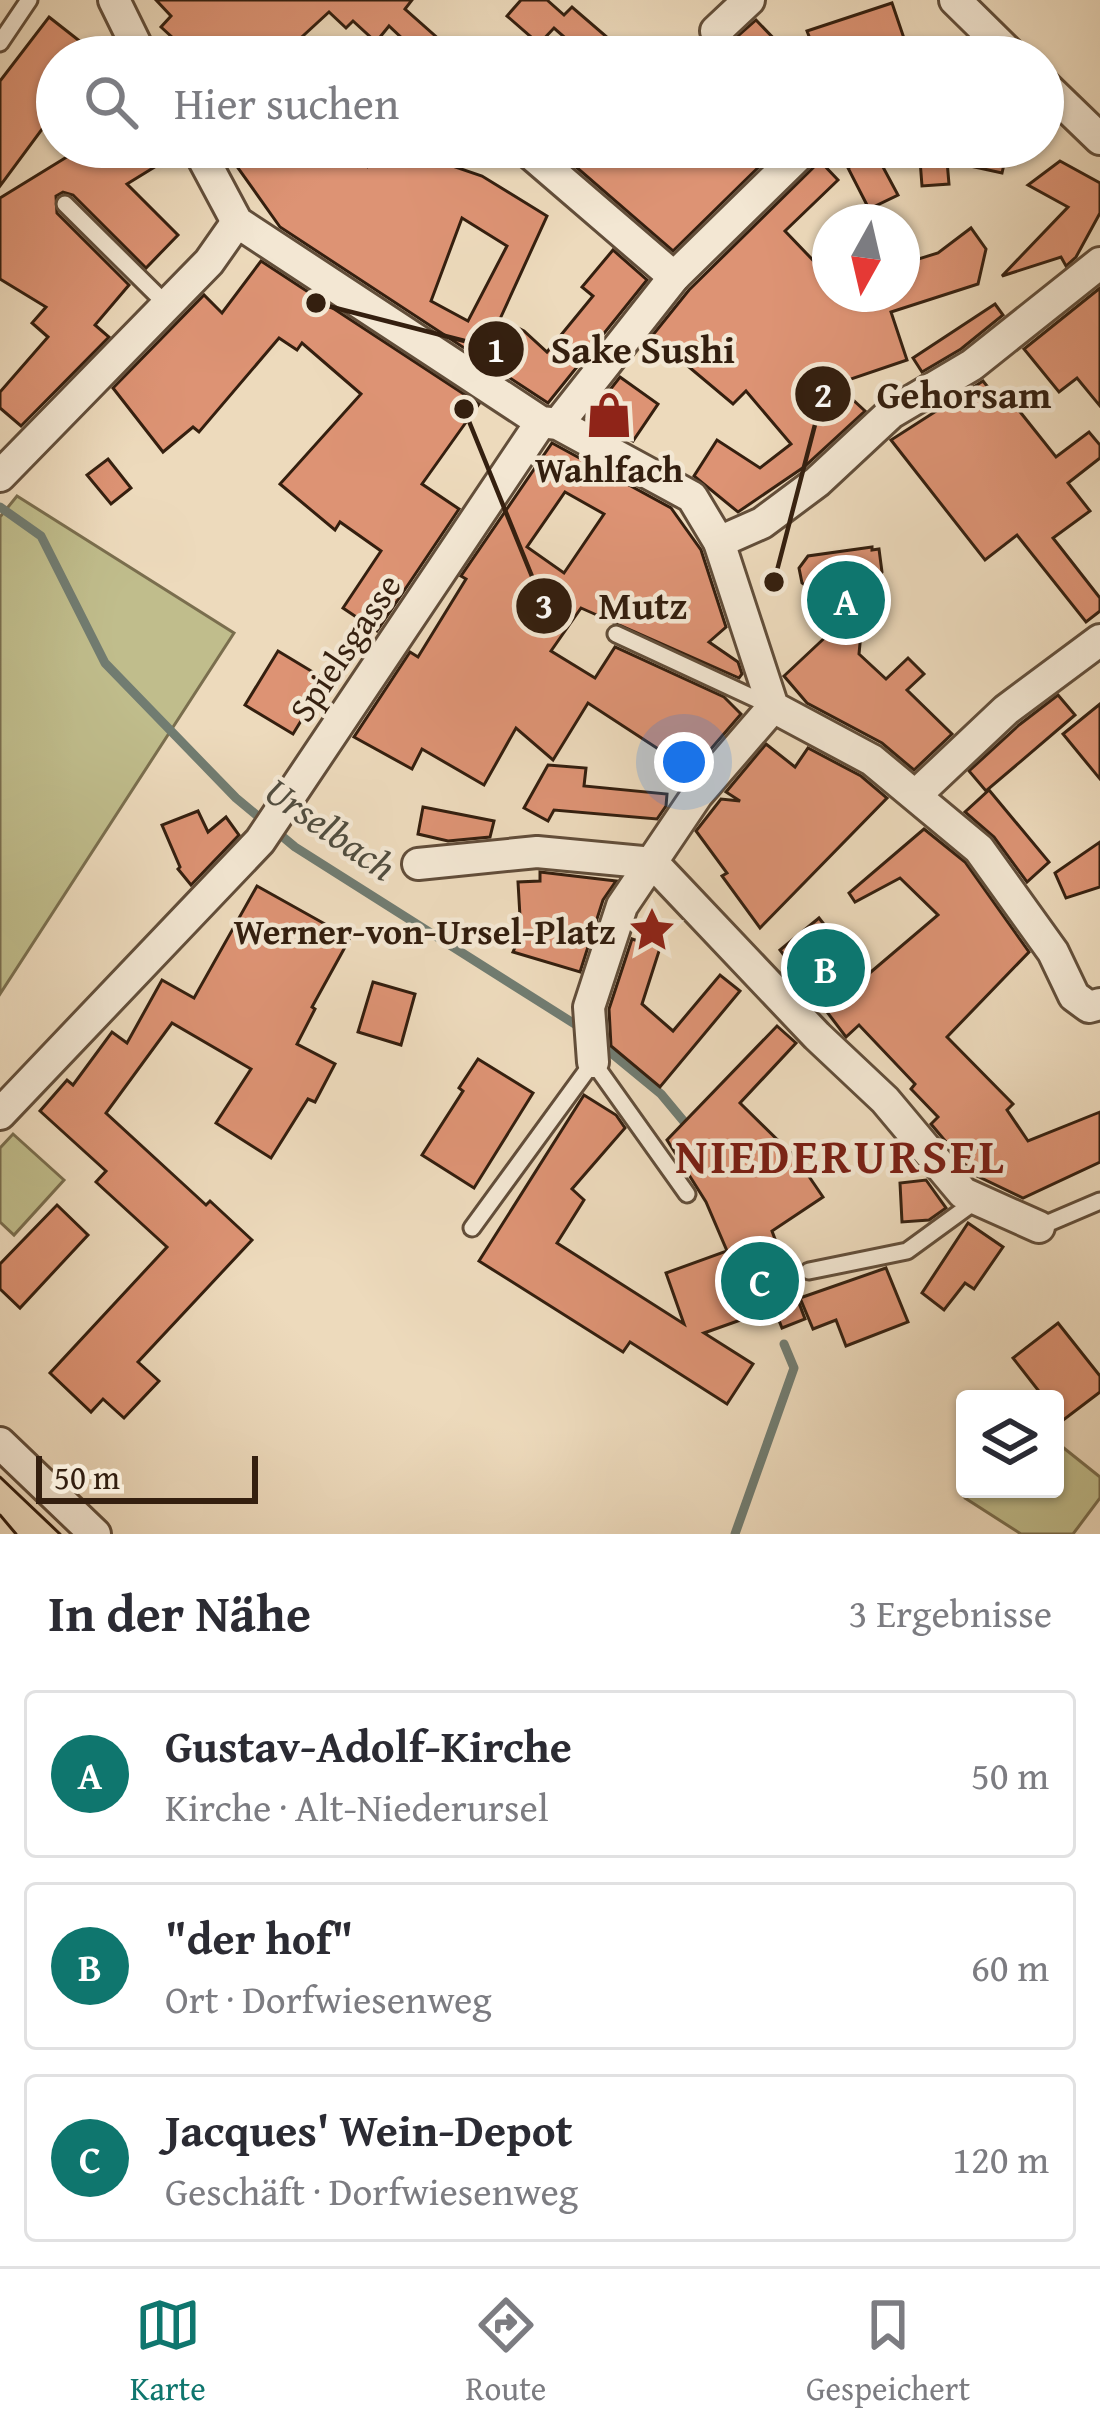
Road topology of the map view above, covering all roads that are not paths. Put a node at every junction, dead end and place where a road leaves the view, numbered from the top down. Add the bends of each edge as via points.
1 (29, 0) edge
2 (749, 0) edge
3 (955, 0) edge
4 (112, 1) edge
5 (716, 31) dead end
6 (131, 36) edge
7 (992, 36) edge
8 (0, 43) edge
9 (1064, 108) edge
10 (1064, 112) edge
11 (1100, 118) edge
12 (1100, 139) edge
13 (208, 168) edge
14 (547, 168) edge
15 (786, 168) edge
16 (65, 204) dead end
17 (237, 223) junction
18 (1100, 263) edge
19 (674, 277) junction
20 (166, 304) junction
21 (550, 423) junction
22 (9, 466) edge
23 (719, 542) junction
24 (616, 634) dead end
25 (1100, 640) edge
26 (773, 707) junction
27 (916, 795) junction
28 (653, 863) junction
29 (418, 864) dead end
30 (1094, 1005) edge
31 (593, 1062) junction
32 (0, 1114) edge
33 (687, 1194) dead end
34 (977, 1200) junction
35 (1100, 1201) edge
36 (1039, 1227) joint
37 (472, 1228) dead end
38 (809, 1271) dead end
39 (0, 1443) edge
40 (95, 1534) edge

1 - 8 lane
2 - 5 street
3 - 7 street
4 - 6 street
9 - 11 street
10 - 12 street
13 - 17 street
14 - 19 street
15 - 19 street, Spielsgasse
16 - 20 lane
17 - 20 street
17 - 21 street
18 - 23 street via 972,364 891,413 763,523
19 - 21 street, Spielsgasse
20 - 22 street
21 - 23 street via 692,497
21 - 32 street, Spielsgasse via 260,841
23 - 26 street
24 - 26 lane
25 - 27 street via 1006,710
26 - 27 street via 872,760
26 - 28 street via 697,795
27 - 30 street via 979,849 1053,952 1074,996
28 - 29 street via 537,852
28 - 31 street via 622,906 589,1007
28 - 34 street
31 - 33 lane
31 - 37 lane
34 - 36 street
34 - 38 lane via 908,1251
35 - 36 lane
39 - 40 street

